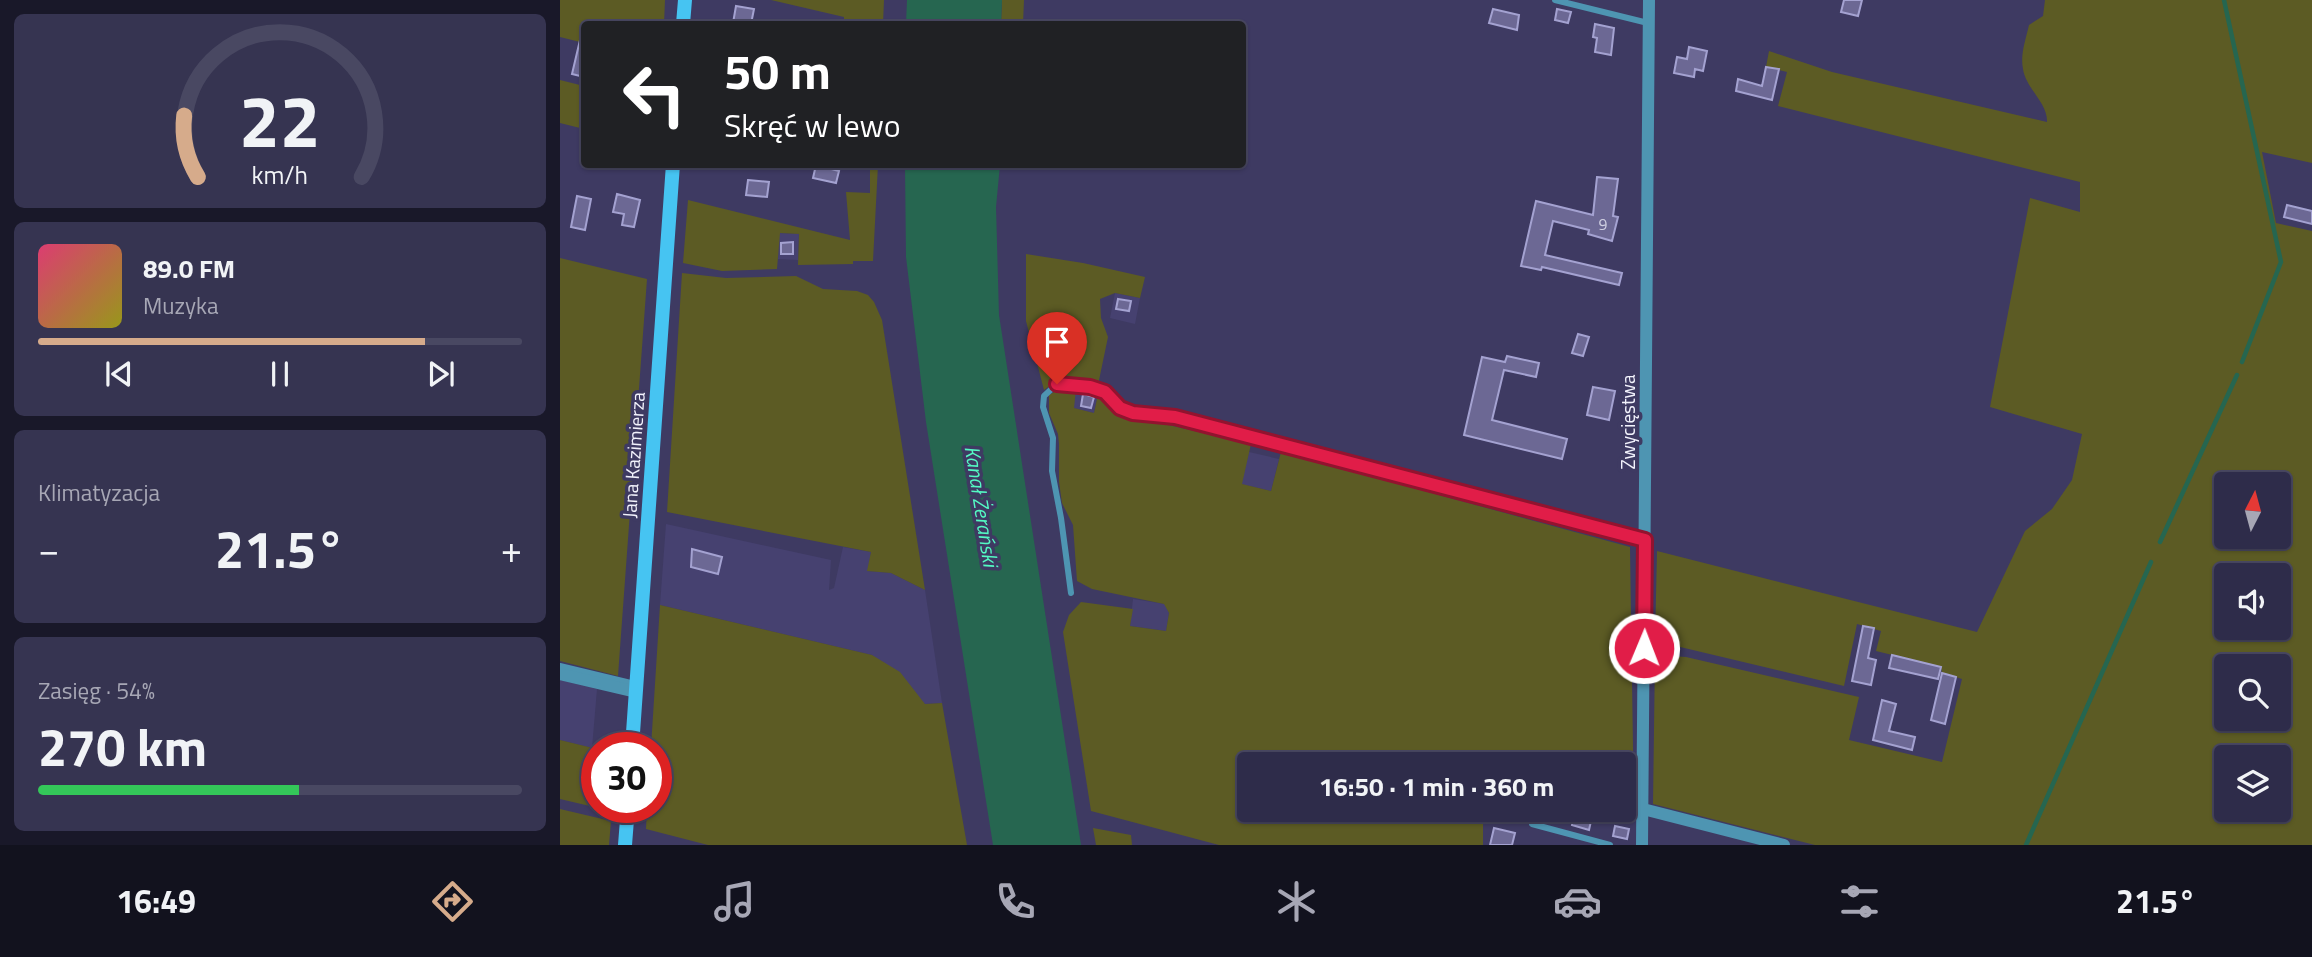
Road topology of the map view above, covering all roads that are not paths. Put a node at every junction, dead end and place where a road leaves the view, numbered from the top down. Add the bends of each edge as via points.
1 (685, 0) edge
2 (1555, 0) edge
3 (1649, 0) edge
4 (683, 21) edge
5 (1648, 23) junction
6 (673, 168) edge
7 (1645, 540) junction
8 (1071, 593) dead end
9 (560, 666) edge
10 (560, 674) edge
11 (636, 688) junction
12 (633, 732) edge
13 (1643, 809) junction
14 (627, 823) edge
15 (1532, 824) dead end
16 (625, 845) edge
17 (1610, 845) edge
18 (1642, 845) edge
19 (1784, 845) edge

1 - 4 main road
2 - 5 lane
3 - 5 street, Zwycięstwa
5 - 7 street, Zwycięstwa
6 - 11 main road, Jana Kazimierza
7 - 8 lane via 1175,417 1133,413 1120,408 1105,392 1057,384 1044,396 1043,407 1053,438 1052,471
7 - 13 street, Zwycięstwa
9 - 11 lane
10 - 11 street
11 - 12 main road, Jana Kazimierza
13 - 18 street, Zwycięstwa
13 - 19 street
14 - 16 main road
15 - 17 lane

